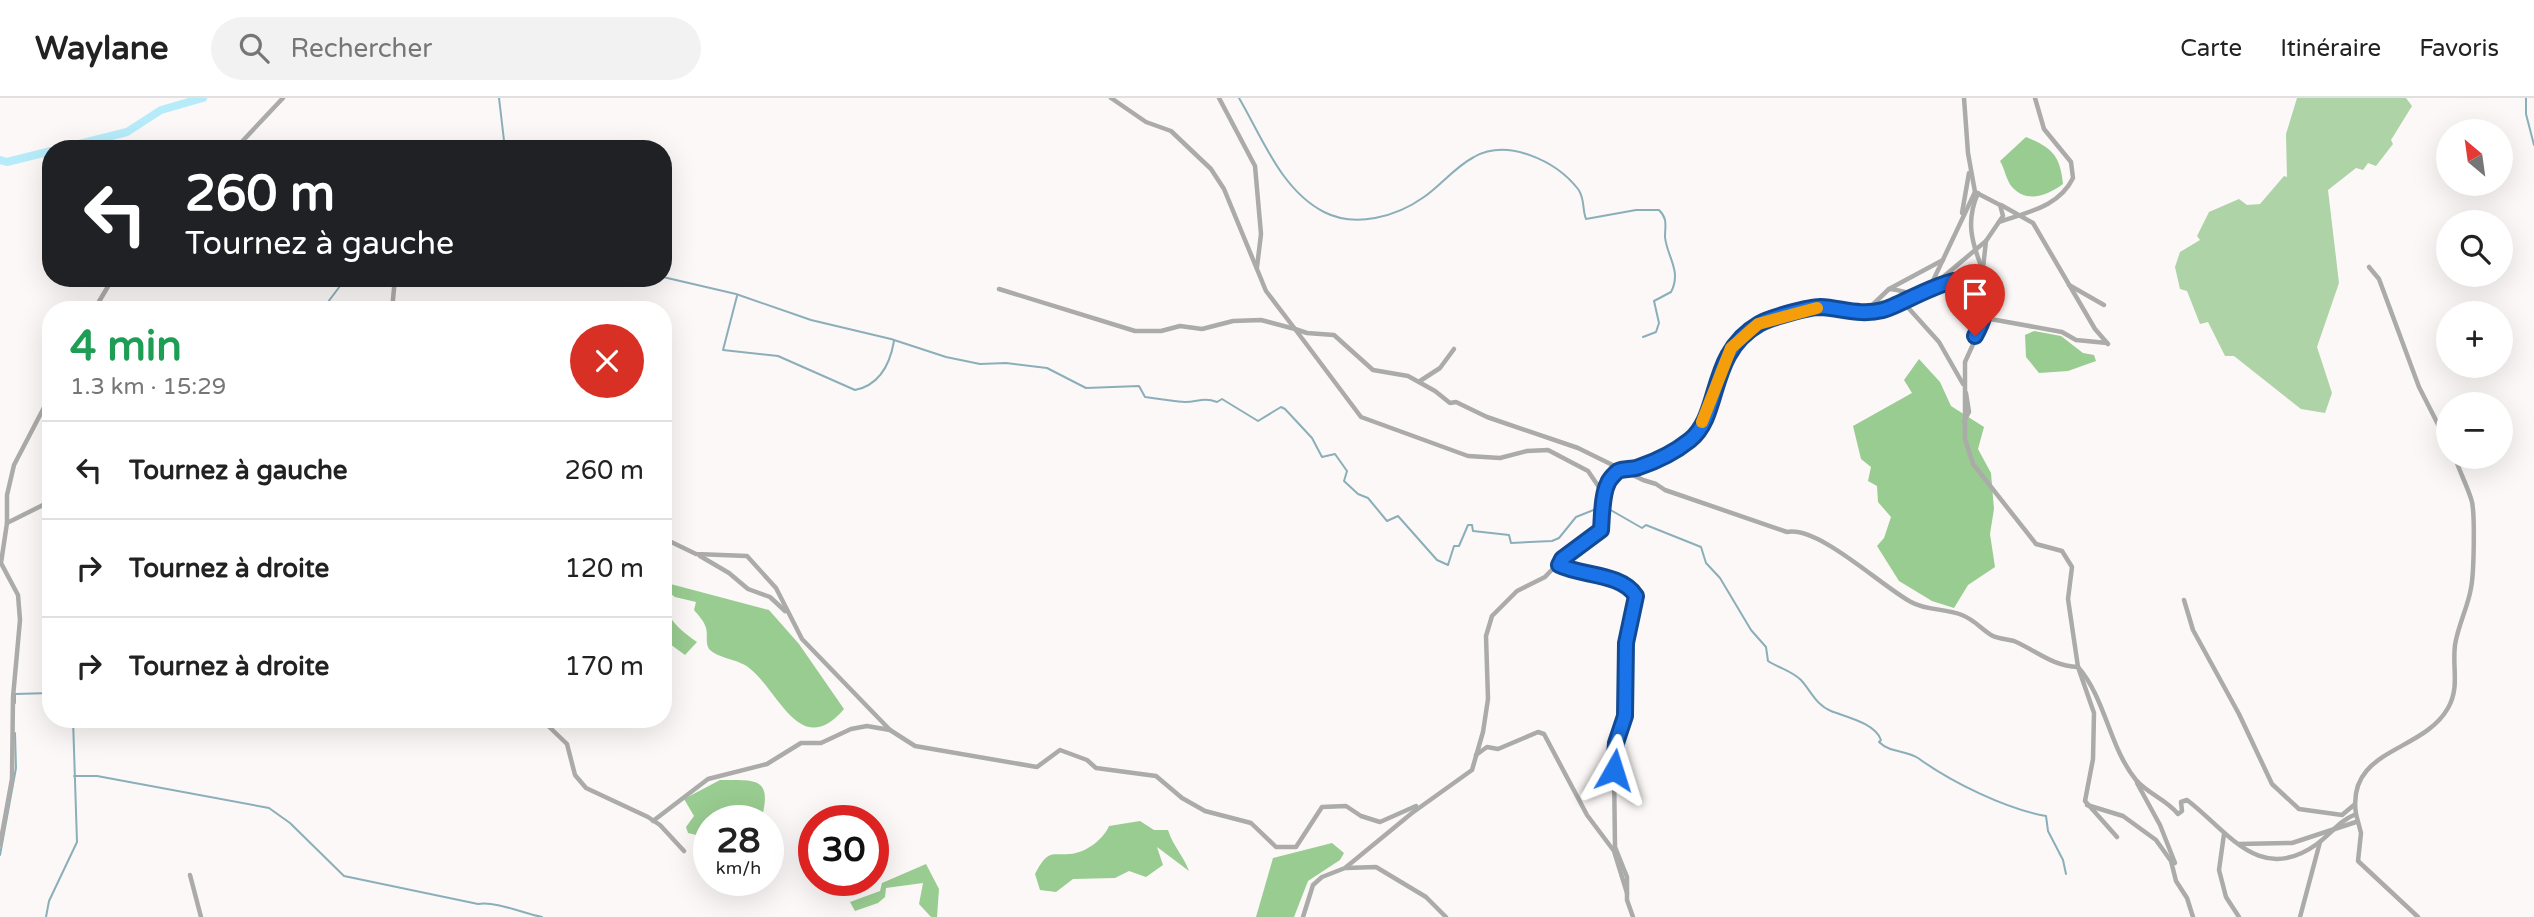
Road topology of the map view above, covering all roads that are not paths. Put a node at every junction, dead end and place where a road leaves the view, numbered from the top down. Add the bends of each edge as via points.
1 (283, 98) edge
2 (1111, 98) edge
3 (1219, 98) edge
4 (1964, 98) edge
5 (2035, 98) edge
6 (243, 140) edge
7 (1970, 168) junction
8 (1976, 192) junction
9 (2001, 207) junction
10 (2024, 215) junction
11 (1961, 217) junction
12 (1999, 223) junction
13 (1986, 241) junction
14 (1976, 252) junction
15 (1945, 258) junction
16 (2369, 267) dead end
17 (1982, 269) junction
18 (1257, 271) junction
19 (1936, 284) junction
20 (2068, 285) junction
21 (1930, 287) junction
22 (999, 289) dead end
23 (1889, 289) junction
24 (1982, 289) junction
25 (1915, 296) junction
26 (1903, 302) junction
27 (1873, 305) junction
28 (2104, 305) dead end
29 (1869, 310) junction
30 (1986, 318) junction
31 (1295, 329) junction
32 (1454, 349) dead end
33 (1419, 381) junction
34 (1964, 386) junction
35 (42, 412) edge
36 (2436, 420) edge
37 (1625, 469) junction
38 (2460, 469) edge
39 (1605, 497) junction
40 (42, 505) edge
41 (7, 523) junction
42 (672, 542) edge
43 (696, 554) junction
44 (1559, 565) junction
45 (2184, 600) dead end
46 (789, 614) junction
47 (2078, 667) junction
48 (550, 728) edge
49 (890, 730) junction
50 (1475, 756) junction
51 (2135, 779) junction
52 (1430, 800) junction
53 (2086, 804) junction
54 (2354, 805) junction
55 (2356, 814) junction
56 (653, 821) junction
57 (2356, 822) junction
58 (2329, 831) junction
59 (2224, 834) junction
60 (2117, 837) dead end
61 (2321, 841) junction
62 (2234, 844) junction
63 (0, 845) edge
64 (684, 851) dead end
65 (1345, 868) junction
66 (2175, 870) junction
67 (190, 876) dead end
68 (1627, 894) junction
69 (201, 917) edge
70 (1303, 917) edge
71 (1446, 917) edge
72 (1633, 917) edge
73 (2193, 917) edge
74 (2239, 917) edge
75 (2300, 917) edge
76 (2418, 917) edge

1 - 6 street
2 - 18 street via 1146,122 1171,131 1211,169
3 - 18 street via 1255,166 1261,234
4 - 7 street
5 - 10 street via 2044,129 2071,162 2073,178 2060,196
7 - 8 street
7 - 11 street
8 - 9 street
8 - 11 street
8 - 14 street via 1970,213
9 - 10 street
9 - 12 street
10 - 12 street
10 - 20 street
11 - 15 street
12 - 13 street
13 - 14 street
13 - 17 street
14 - 17 street
14 - 19 street
15 - 21 street
15 - 23 street
16 - 36 street via 2379,279
17 - 24 street
18 - 31 street via 1273,304
19 - 21 street
19 - 24 street via 1970,281
20 - 28 street
20 - 30 street via 2108,344
21 - 25 street
22 - 31 street via 1135,331 1180,326 1202,329 1261,320
23 - 25 street
23 - 27 street
24 - 30 street
25 - 26 street
26 - 27 street
26 - 29 street
26 - 34 street via 1940,342
27 - 29 street
29 - 37 street via 1848,313 1820,307 1758,324 1725,357 1692,438 1669,454
30 - 34 street via 1969,348
31 - 33 street via 1334,335 1373,370
31 - 39 street via 1361,417 1468,456 1500,458 1548,450 1588,471
32 - 33 street via 1440,368
33 - 37 street via 1450,403 1578,447
34 - 47 street via 1967,450 1994,494 2036,544 2062,551 2072,567 2068,599
35 - 41 street via 10,478
37 - 39 street via 1607,484
37 - 47 street via 1665,491 1787,532 1803,532 1837,549 1925,609 1962,614 1995,637 2014,641 2062,667
38 - 54 street via 2472,502 2472,587 2455,642 2456,685 2448,709 2425,733 2368,765
39 - 44 street via 1601,530
40 - 41 street
41 - 63 street via 1,563 18,595 19,620 11,788
42 - 43 street
43 - 46 street via 748,589 770,597
43 - 46 street via 747,556 776,588
44 - 50 street via 1526,585 1492,616 1486,636 1489,699
44 - 68 street via 1610,579 1636,596 1626,643 1625,716 1614,770 1615,847 1627,877
45 - 54 street via 2193,630 2272,784 2299,809 2342,815
46 - 49 street via 802,639
47 - 51 street
47 - 53 street via 2094,713
48 - 56 street via 567,744 575,775 586,788
49 - 52 street via 915,746 958,754 1037,767 1060,750 1096,768 1156,776 1205,811 1251,823 1276,847 1296,847 1322,807 1346,806 1380,822
49 - 56 street via 867,726 821,743 801,743 766,764 708,779
50 - 52 street via 1467,775
50 - 68 street via 1486,747 1498,749 1538,732 1544,734 1581,806 1614,851
51 - 59 street via 2178,814 2181,802 2187,800
51 - 66 street via 2163,832
52 - 65 street
53 - 60 street
53 - 66 street via 2123,816 2153,837
54 - 55 street
55 - 57 street
55 - 58 street
56 - 64 street
57 - 58 street
57 - 76 street via 2361,833 2358,861
58 - 61 street
58 - 62 street via 2292,843
59 - 62 street
59 - 74 street via 2219,870 2226,897
61 - 62 street via 2301,853 2272,860
61 - 75 street
65 - 70 street via 1313,885
65 - 71 street via 1376,867 1426,897
66 - 73 street
67 - 69 street
68 - 72 street

